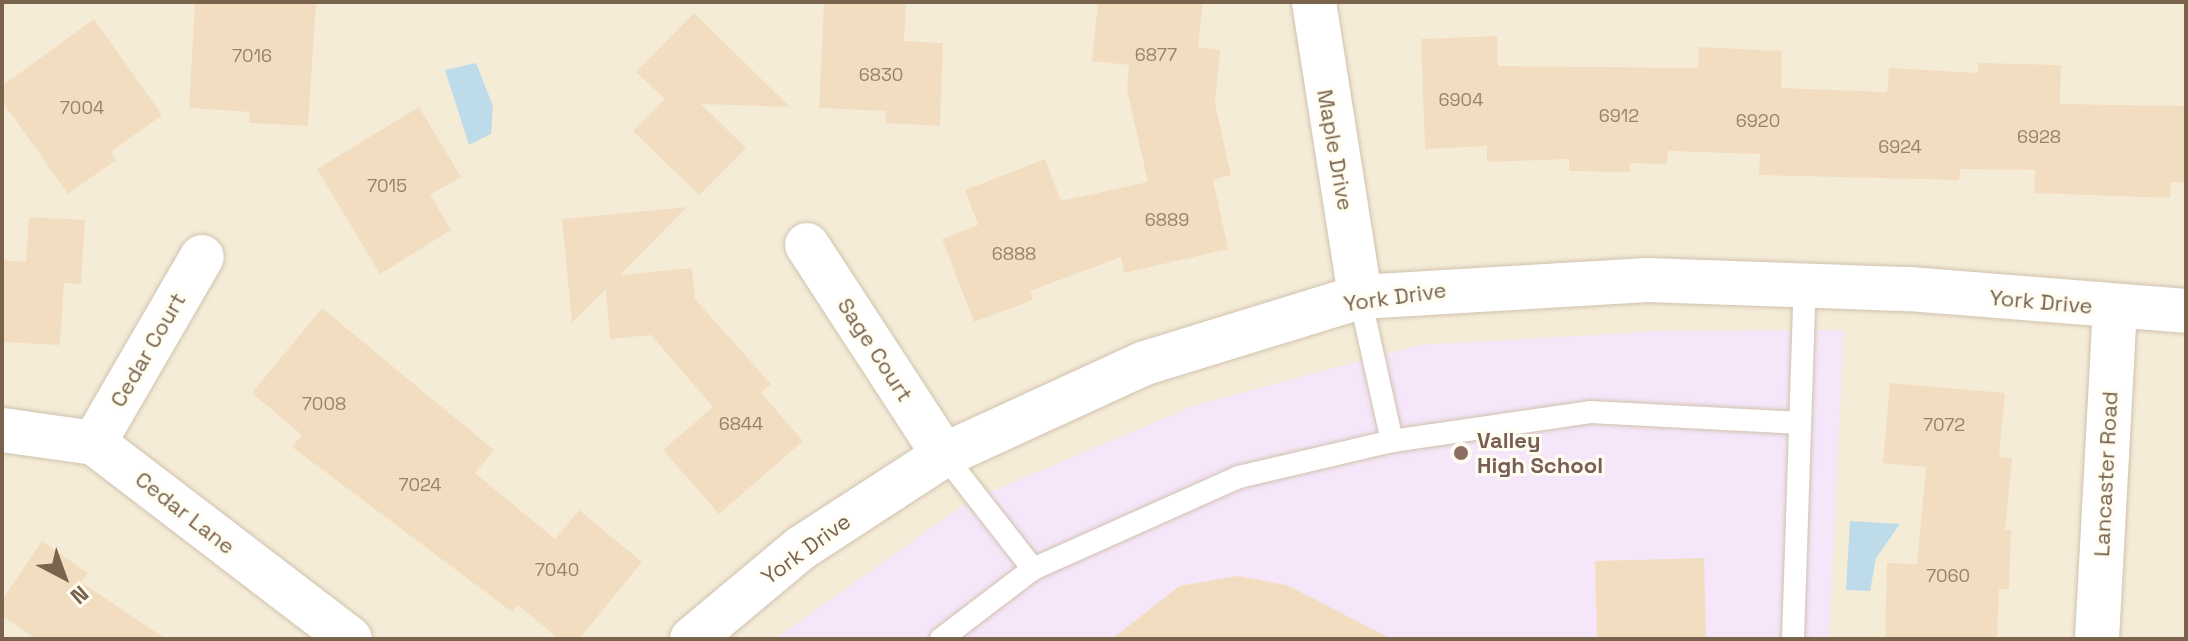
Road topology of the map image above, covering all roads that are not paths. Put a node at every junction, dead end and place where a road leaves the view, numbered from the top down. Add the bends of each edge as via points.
1 (1314, 2) edge
2 (807, 245) dead end
3 (202, 257) dead end
4 (1805, 284) junction
5 (1360, 297) junction
6 (2115, 308) junction
7 (2186, 311) edge
8 (1797, 423) junction
9 (2, 430) edge
10 (1392, 441) junction
11 (94, 443) junction
12 (944, 455) junction
13 (1033, 569) junction
14 (350, 639) edge
15 (692, 639) edge
16 (941, 639) edge
17 (1793, 639) edge
18 (2097, 639) edge

1 - 5 street, Maple Drive
2 - 12 street, Sage Court
3 - 11 street, Cedar Court
4 - 5 street, York Drive via 1521,283
4 - 6 street, York Drive
4 - 8 lane
5 - 10 lane
5 - 12 street, York Drive via 1145,363
6 - 7 street, York Drive
6 - 18 street, Lancaster Road
8 - 10 lane via 1590,412
8 - 17 lane
9 - 11 street, Cedar Lane
10 - 13 lane via 1239,477
11 - 14 street, Cedar Lane
12 - 13 lane
12 - 15 street, York Drive via 801,548
13 - 16 lane

